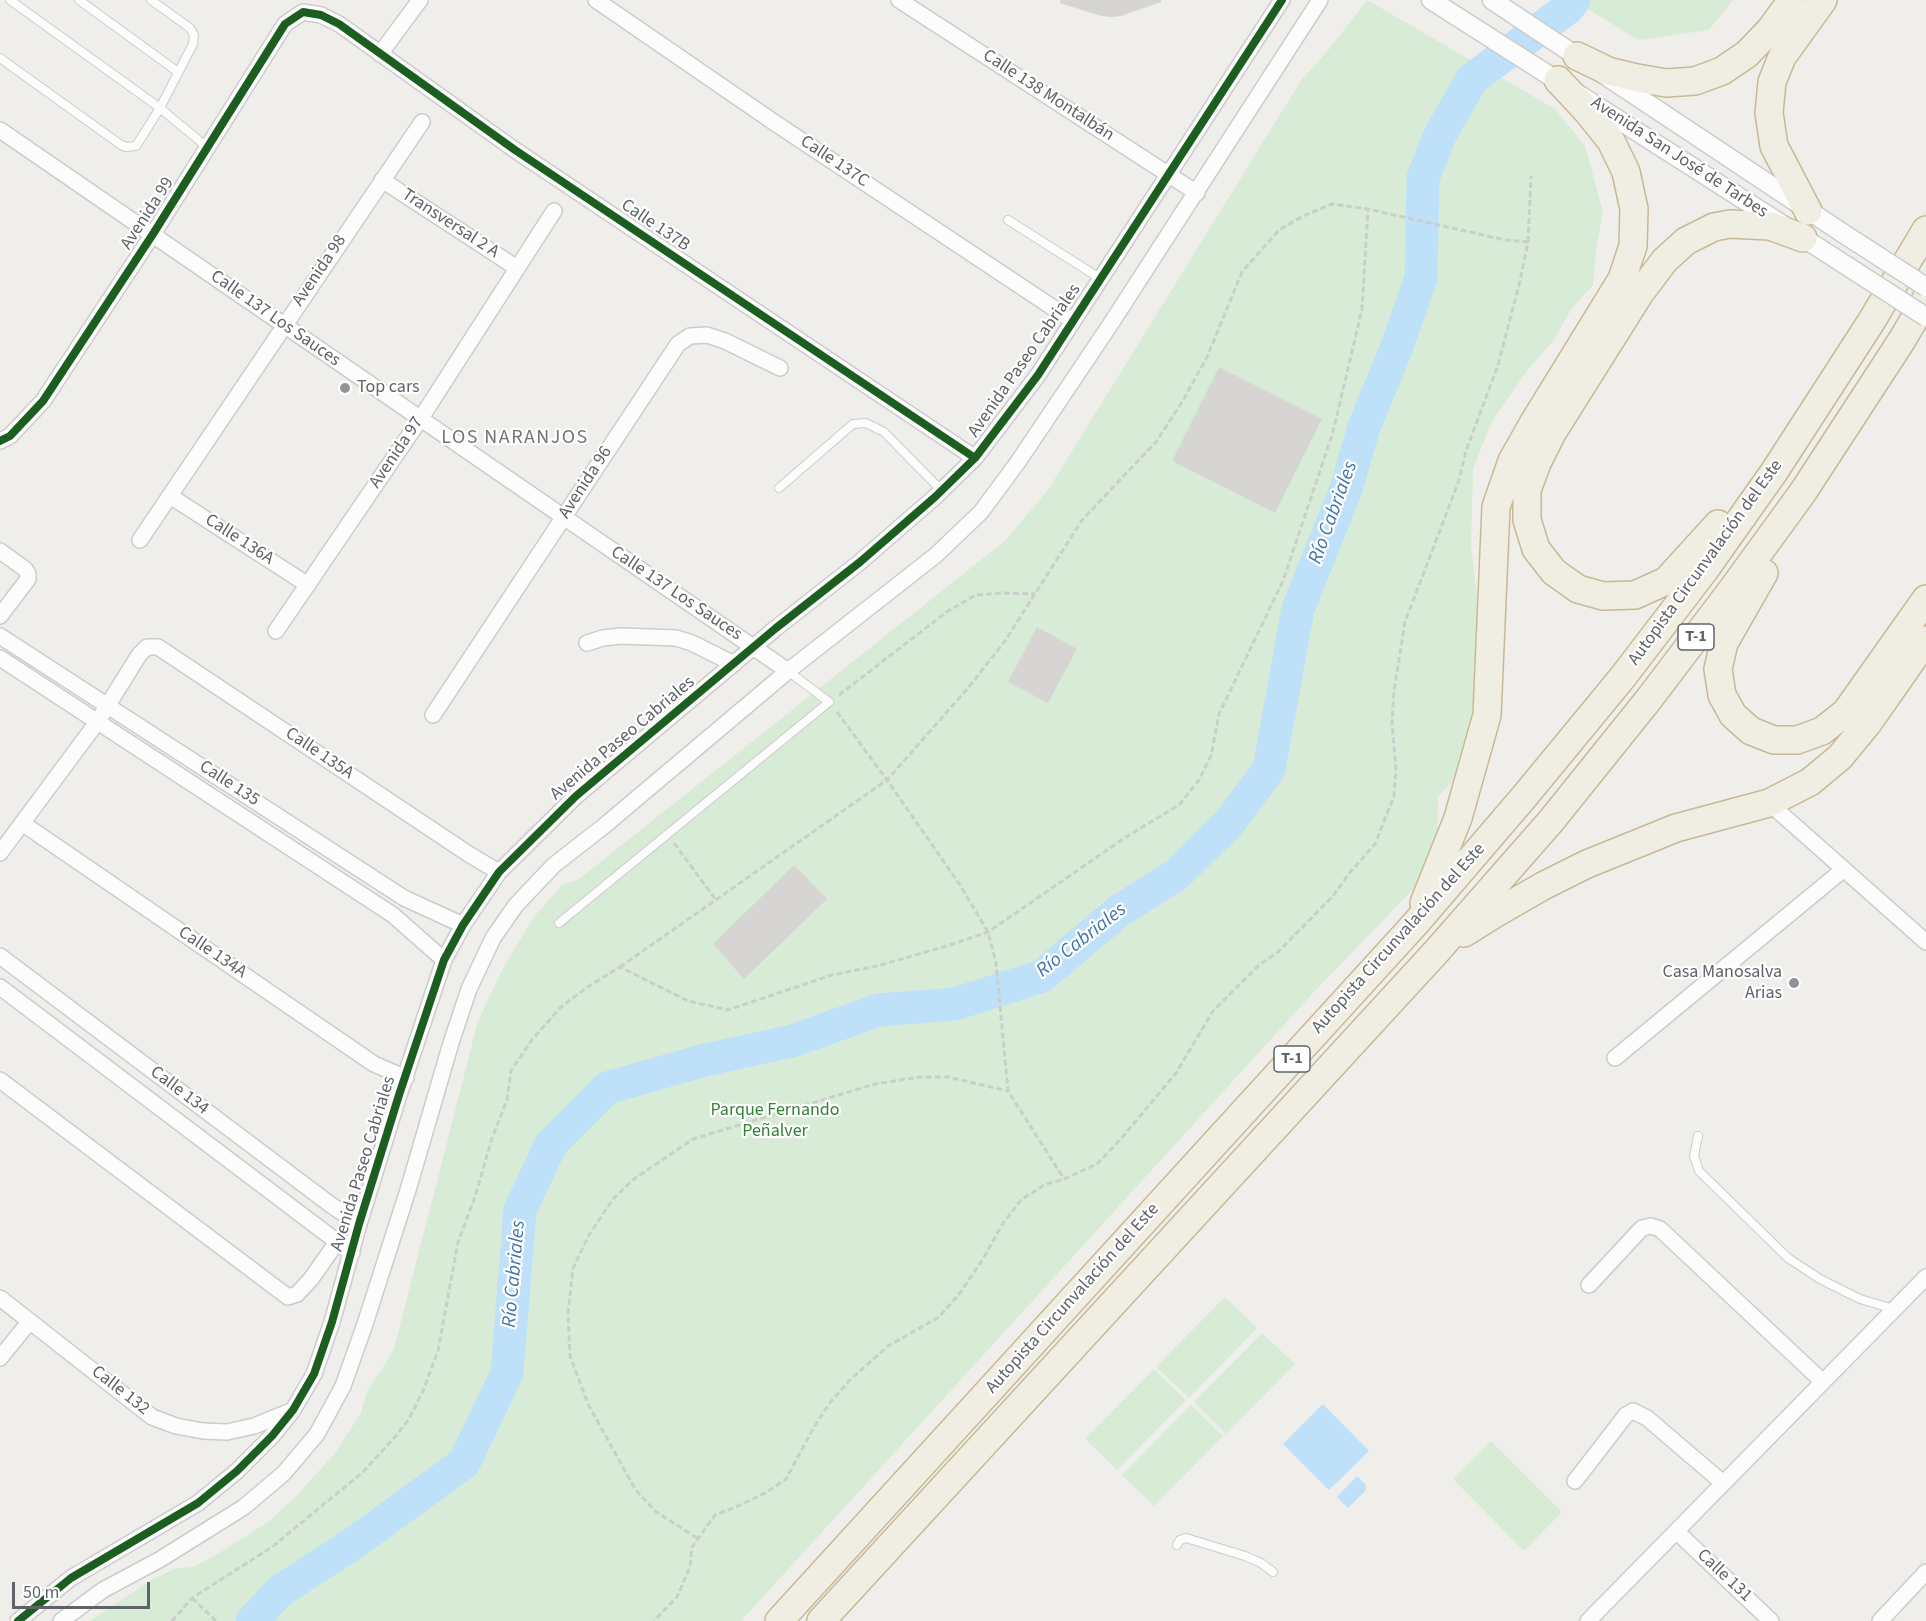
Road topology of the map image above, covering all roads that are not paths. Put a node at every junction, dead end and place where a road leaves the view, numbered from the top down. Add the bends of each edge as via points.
1 (10, 0) edge
2 (79, 0) edge
3 (151, 0) edge
4 (420, 0) edge
5 (596, 0) edge
6 (1282, 0) edge
7 (1320, 0) edge
8 (1431, 0) edge
9 (1492, 0) edge
10 (1792, 0) edge
11 (1823, 0) edge
12 (906, 2) edge
13 (321, 15) joint
14 (380, 54) junction
15 (1577, 56) junction
16 (0, 58) edge
17 (178, 72) junction
18 (1558, 80) junction
19 (160, 108) junction
20 (422, 122) dead end
21 (0, 130) edge
22 (208, 148) junction
23 (1168, 174) junction
24 (382, 180) junction
25 (1197, 193) junction
26 (1808, 211) junction
27 (554, 212) dead end
28 (1008, 220) dead end
29 (1926, 230) edge
30 (153, 234) junction
31 (1803, 238) junction
32 (517, 268) junction
33 (1101, 279) junction
34 (1926, 287) edge
35 (1926, 299) edge
36 (1926, 317) edge
37 (1073, 321) junction
38 (283, 326) junction
39 (780, 368) dead end
40 (421, 418) junction
41 (0, 441) edge
42 (975, 458) junction
43 (1774, 472) junction
44 (779, 488) dead end
45 (942, 490) junction
46 (1803, 492) junction
47 (170, 496) junction
48 (564, 517) junction
49 (140, 540) dead end
50 (0, 551) edge
51 (308, 585) junction
52 (1926, 599) edge
53 (0, 616) edge
54 (276, 631) dead end
55 (0, 636) edge
56 (1926, 640) edge
57 (587, 643) dead end
58 (753, 648) junction
59 (0, 658) edge
60 (734, 664) junction
61 (788, 671) junction
62 (109, 706) junction
63 (433, 715) dead end
64 (98, 721) junction
65 (1769, 803) junction
66 (22, 823) junction
67 (0, 853) edge
68 (1844, 869) junction
69 (499, 872) junction
70 (559, 923) dead end
71 (1416, 923) junction
72 (463, 925) junction
73 (1926, 942) edge
74 (1436, 952) junction
75 (0, 956) edge
76 (444, 960) junction
77 (0, 987) edge
78 (1615, 1058) dead end
79 (406, 1078) junction
80 (0, 1080) edge
81 (1698, 1136) dead end
82 (359, 1224) junction
83 (337, 1242) junction
84 (352, 1253) junction
85 (1926, 1276) edge
86 (1589, 1284) dead end
87 (0, 1298) edge
88 (1894, 1309) junction
89 (30, 1321) junction
90 (0, 1358) edge
91 (1822, 1382) junction
92 (293, 1410) junction
93 (1575, 1481) dead end
94 (1723, 1483) junction
95 (1676, 1531) junction
96 (1177, 1545) dead end
97 (1273, 1572) dead end
98 (1926, 1572) edge
99 (18, 1621) edge
100 (61, 1621) edge
101 (779, 1621) edge
102 (821, 1621) edge
103 (1587, 1621) edge
104 (1771, 1621) edge
105 (1880, 1621) edge

1 - 19 lane
2 - 17 lane
3 - 17 lane via 194,35
4 - 14 street
5 - 37 street, Calle 137C
6 - 23 street, Avenida Paseo Cabriales
7 - 25 street
8 - 18 street, Avenida San José de Tarbes
9 - 15 street, Avenida San José de Tarbes
10 - 15 highway via 1747,54 1722,71 1695,81 1666,83 1637,78
11 - 26 highway via 1782,57 1772,82 1769,113 1774,146
12 - 23 street, Calle 138 Montalbán
13 - 14 street, Calle 137B
13 - 22 street, Avenida 99 via 303,12 285,24
14 - 42 street, Calle 137B via 515,150
15 - 26 street, Avenida San José de Tarbes
16 - 19 lane via 126,147 136,146
17 - 19 lane
18 - 31 street, Avenida San José de Tarbes
18 - 71 highway via 1611,141 1626,172 1634,209 1634,246 1623,279 1512,461 1496,507 1486,716 1458,818
19 - 22 lane
20 - 24 street, Avenida 98
21 - 30 street, Calle 137 Los Sauces
22 - 30 street, Avenida 99
23 - 25 street, Calle 138 Montalbán
23 - 33 street, Avenida Paseo Cabriales
24 - 32 street, Transversal 2 A
24 - 38 street, Avenida 98
25 - 61 street via 981,512 936,555
26 - 34 street, Avenida San José de Tarbes, bridge
27 - 32 street, Avenida 97
28 - 33 lane
29 - 43 highway, Autopista Circunvalación del Este / T-1
30 - 38 street, Calle 137 Los Sauces
30 - 41 street, Avenida 99 via 43,401 10,436
31 - 36 street, Avenida San José de Tarbes, bridge
31 - 43 highway via 1770,226 1730,224 1686,241 1665,260 1552,433 1527,490 1527,520 1536,549 1562,578 1578,589 1603,596 1635,595 1666,581 1731,509
32 - 40 street, Avenida 97
33 - 37 street, Avenida Paseo Cabriales
35 - 46 highway, Autopista Circunvalación del Este / T-1
37 - 42 street, Avenida Paseo Cabriales
38 - 40 street, Calle 137 Los Sauces
38 - 47 street, Avenida 98
39 - 48 street, Avenida 96 via 707,335 690,336 678,344
40 - 48 street, Calle 137 Los Sauces
40 - 51 street, Avenida 97
42 - 45 street, Avenida Paseo Cabriales
43 - 71 highway, Autopista Circunvalación del Este / T-1 via 1704,572 1622,678
44 - 45 lane via 853,424 866,423 884,432
45 - 58 street, Avenida Paseo Cabriales
46 - 52 highway via 1770,564 1724,643 1718,669 1722,695 1733,715 1751,731 1774,740 1797,740 1822,731 1846,712
46 - 74 highway, Autopista Circunvalación del Este / T-1 via 1649,699 1551,821
47 - 49 street, Avenida 98
47 - 51 street, Calle 136A
48 - 58 street, Calle 137 Los Sauces
48 - 63 street, Avenida 96
50 - 53 street via 25,569 28,579
51 - 54 street, Avenida 97
55 - 62 street, Calle 135
56 - 65 highway via 1840,757 1810,782
57 - 60 street via 621,636 676,638
58 - 60 street, Avenida Paseo Cabriales
58 - 61 street, Calle 137 Los Sauces
59 - 64 street, Calle 135
60 - 69 street, Avenida Paseo Cabriales via 576,796
61 - 70 lane via 829,702
61 - 100 street via 554,865 516,905 493,938 469,989 451,1042 408,1190 343,1386 317,1434 284,1473 244,1507 103,1590
62 - 64 street
62 - 69 street, Calle 135A via 140,655 147,647 158,647
62 - 72 street, Calle 135 via 404,898
64 - 66 street
64 - 76 street, Calle 135 via 393,915
65 - 68 street
65 - 74 highway via 1676,828 1587,864 1496,913
66 - 67 street
66 - 79 street, Calle 134A via 374,1064
68 - 73 street
68 - 78 street
69 - 72 street, Avenida Paseo Cabriales
71 - 101 highway, Autopista Circunvalación del Este / T-1
72 - 76 street, Avenida Paseo Cabriales
74 - 102 highway, Autopista Circunvalación del Este / T-1
75 - 82 street, Calle 134
76 - 79 street, Avenida Paseo Cabriales
77 - 83 street, Calle 134
79 - 82 street, Avenida Paseo Cabriales
80 - 83 street via 288,1297 311,1280
81 - 88 lane via 1694,1156 1699,1171 1788,1258 1860,1299
82 - 84 street, Avenida Paseo Cabriales
83 - 84 street, Calle 134
84 - 92 street, Avenida Paseo Cabriales via 314,1374
85 - 88 street
86 - 91 street via 1642,1228 1660,1229
87 - 89 street, Calle 132
88 - 91 street
89 - 90 street
89 - 92 street, Calle 132 via 152,1416 176,1426 227,1432
91 - 94 street
92 - 99 street, Avenida Paseo Cabriales via 237,1471 198,1503 71,1578
93 - 94 street via 1626,1415 1633,1412 1647,1418
94 - 95 street
95 - 103 street
95 - 104 street, Calle 131
96 - 97 lane via 1186,1538 1245,1556
98 - 105 street

